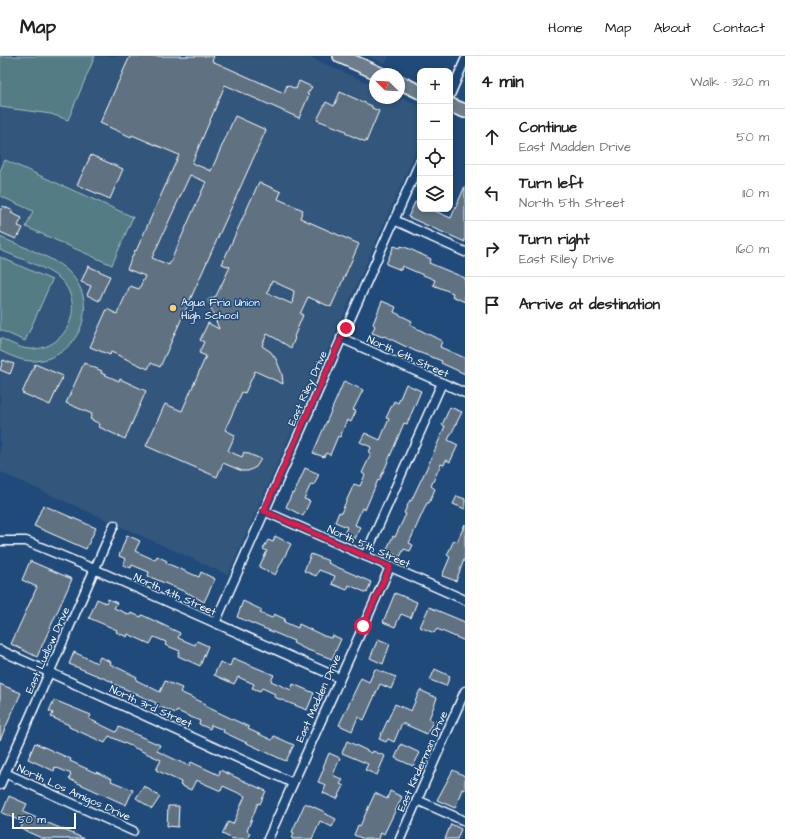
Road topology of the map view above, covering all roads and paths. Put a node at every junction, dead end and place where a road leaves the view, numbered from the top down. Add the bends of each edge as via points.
1 (340, 56) edge
2 (465, 60) edge
3 (369, 69) edge
4 (405, 85) edge
5 (453, 88) edge
6 (417, 91) edge
7 (453, 106) edge
8 (465, 111) edge
9 (417, 169) edge
10 (394, 220) junction
11 (465, 252) edge
12 (341, 338) junction
13 (442, 383) junction
14 (465, 393) edge
15 (264, 511) junction
16 (114, 525) dead end
17 (0, 541) edge
18 (365, 556) junction
19 (390, 567) junction
20 (94, 569) junction
21 (465, 599) edge
22 (214, 623) junction
23 (0, 650) edge
24 (49, 672) junction
25 (339, 678) junction
26 (465, 691) edge
27 (5, 773) junction
28 (293, 783) junction
29 (0, 785) edge
30 (417, 800) junction
31 (465, 821) edge
32 (133, 831) dead end
33 (268, 839) edge
34 (400, 839) edge

1 - 3 main road
2 - 5 street
4 - 6 main road
7 - 8 main road
9 - 10 street, East Riley Drive
10 - 11 street
10 - 12 street, East Riley Drive
12 - 13 street, North 6th Street
12 - 15 street, East Riley Drive
13 - 14 street, North 6th Street
13 - 18 street
15 - 18 street, North 5th Street
15 - 22 street, East Riley Drive
16 - 20 street, East Ludlow Drive
17 - 20 street, North 4th Street via 26,541
18 - 19 street, North 5th Street
19 - 21 street, North 5th Street
19 - 25 street, East Madden Drive
20 - 22 street, North 4th Street
20 - 24 street, East Ludlow Drive
22 - 25 street, North 4th Street
23 - 24 street, North 3rd Street
24 - 27 street, East Ludlow Drive
24 - 28 street, North 3rd Street
25 - 28 street, East Madden Drive
26 - 30 street, East Kinderman Drive
27 - 29 street, East Ludlow Drive
27 - 32 street, North Los Amigos Drive
28 - 33 street, East Madden Drive
30 - 31 street
30 - 34 street, East Kinderman Drive

